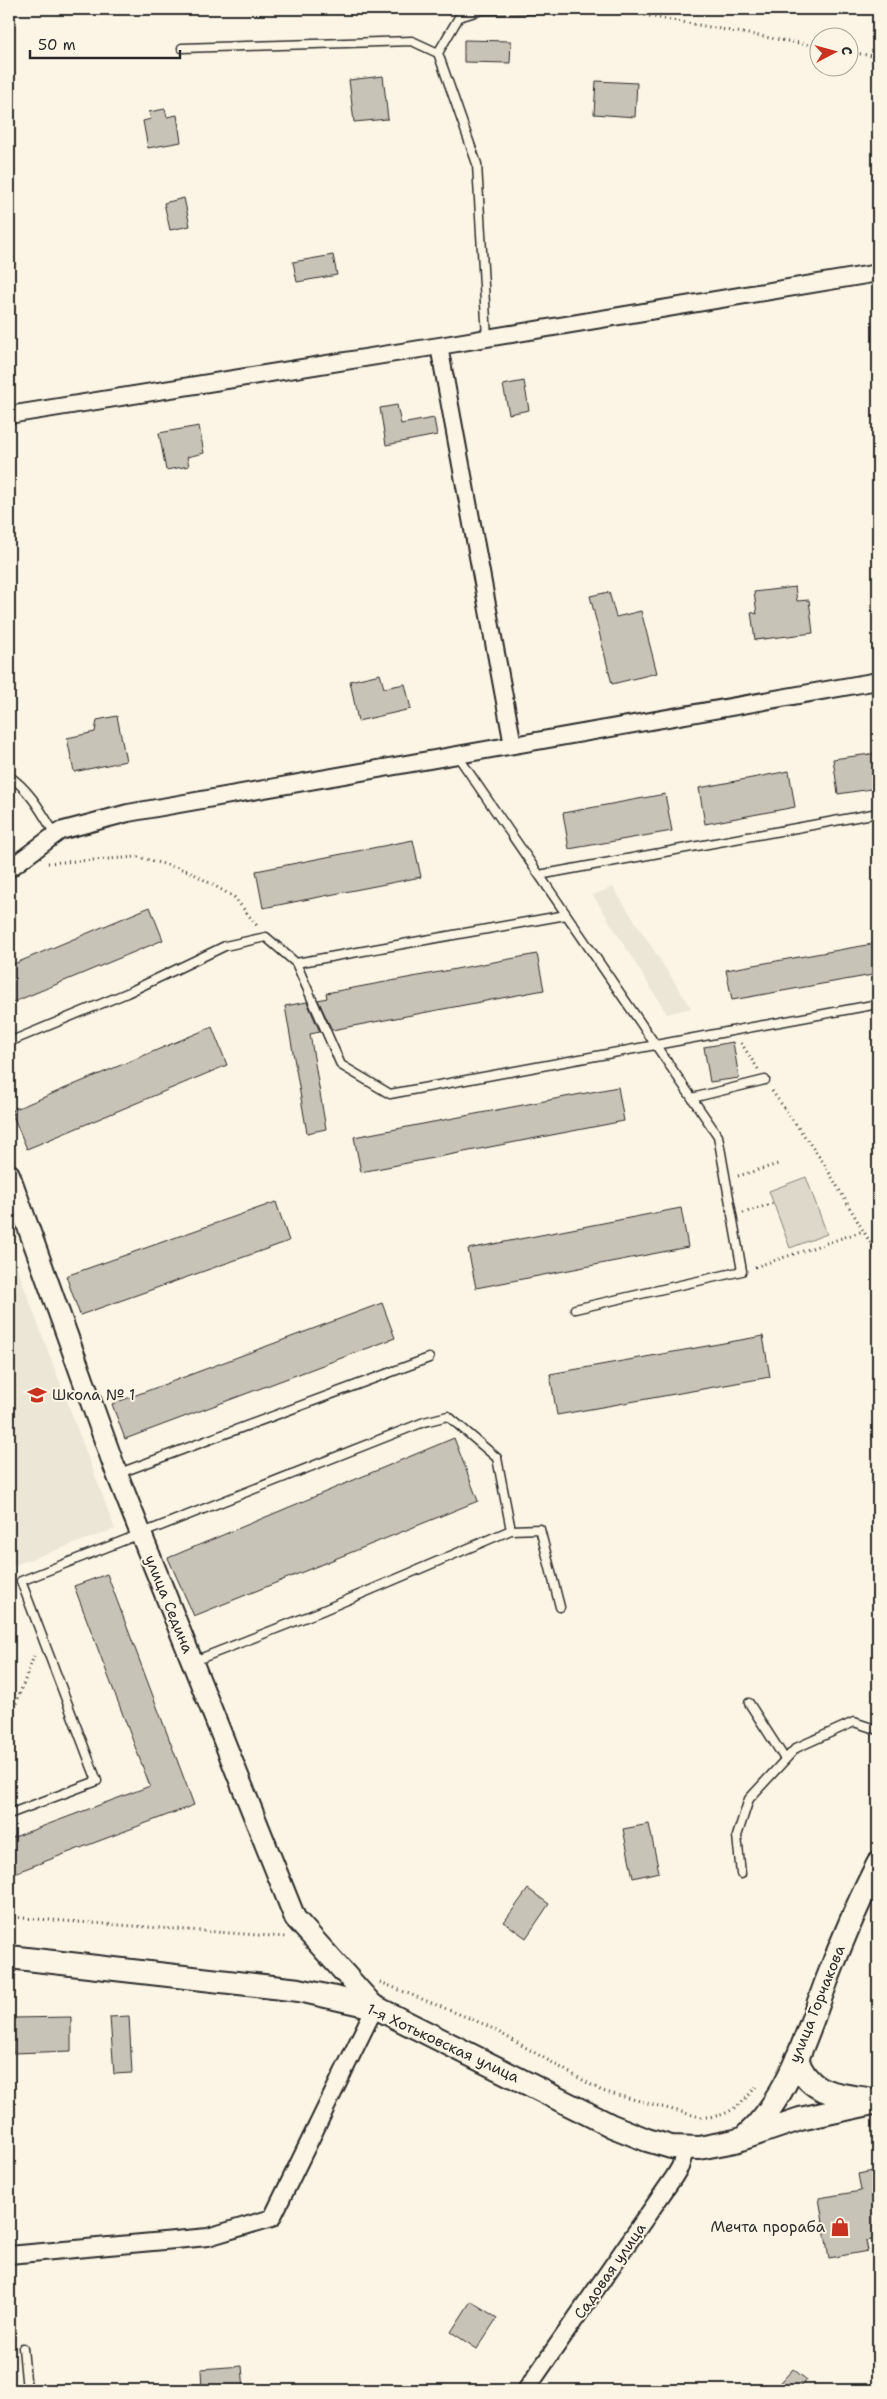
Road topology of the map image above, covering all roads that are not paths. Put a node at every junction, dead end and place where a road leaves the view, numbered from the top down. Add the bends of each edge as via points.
1 (563, 9) edge
2 (182, 48) dead end
3 (438, 53) junction
4 (878, 273) edge
5 (487, 338) junction
6 (439, 346) junction
7 (9, 414) edge
8 (878, 681) edge
9 (513, 745) junction
10 (457, 755) junction
11 (9, 776) edge
12 (878, 813) edge
13 (55, 834) junction
14 (10, 867) edge
15 (539, 875) junction
16 (566, 915) junction
17 (296, 963) junction
18 (878, 1004) edge
19 (9, 1042) edge
20 (655, 1044) junction
21 (765, 1080) road end
22 (692, 1098) junction
23 (9, 1174) edge
24 (575, 1309) dead end
25 (429, 1358) dead end
26 (117, 1474) junction
27 (511, 1530) junction
28 (141, 1534) junction
29 (560, 1606) dead end
30 (192, 1661) junction
31 (749, 1703) dead end
32 (878, 1730) edge
33 (785, 1759) junction
34 (9, 1814) edge
35 (878, 1864) edge
36 (741, 1874) dead end
37 (9, 1957) edge
38 (375, 2007) junction
39 (796, 2058) junction
40 (878, 2102) edge
41 (746, 2136) junction
42 (686, 2148) junction
43 (9, 2254) edge
44 (23, 2348) dead end
45 (26, 2390) edge
46 (526, 2390) edge

1 - 3 lane via 482,10 459,17
2 - 3 lane via 412,41
3 - 5 lane via 476,164
4 - 5 street
5 - 6 street
6 - 7 street
6 - 9 street
8 - 9 street
9 - 10 street
10 - 13 street via 128,813
10 - 15 lane
11 - 13 lane via 32,797
12 - 15 lane
13 - 14 street
15 - 16 lane
16 - 17 lane
16 - 20 lane
17 - 19 lane via 266,937 225,946 127,993
17 - 20 lane via 340,1065 390,1094
18 - 20 lane
20 - 22 lane
21 - 22 lane
22 - 24 lane via 718,1136 742,1271
23 - 26 street, улица Седина
25 - 26 lane
26 - 28 street, улица Седина
27 - 28 lane via 497,1458 448,1416 424,1422
27 - 29 lane via 540,1529
27 - 30 lane via 319,1612
28 - 30 street, улица Седина
28 - 34 lane via 21,1581 97,1781
30 - 38 street, улица Седина via 295,1918
31 - 33 lane
32 - 33 lane via 854,1722 796,1748
33 - 36 lane via 750,1799 737,1836
35 - 39 main road, улица Горчакова via 841,1943
37 - 38 main road, 1-я Хотьковская улица via 299,1990
38 - 42 main road, 1-я Хотьковская улица via 612,2126 647,2140
38 - 43 street via 272,2218 208,2236
39 - 40 main road via 815,2086 832,2094
39 - 41 main road, улица Горчакова via 768,2112
40 - 41 main road, 1-я Хотьковская улица via 800,2119
41 - 42 main road, 1-я Хотьковская улица via 714,2146
42 - 46 street, Садовая улица via 680,2168
44 - 45 lane

